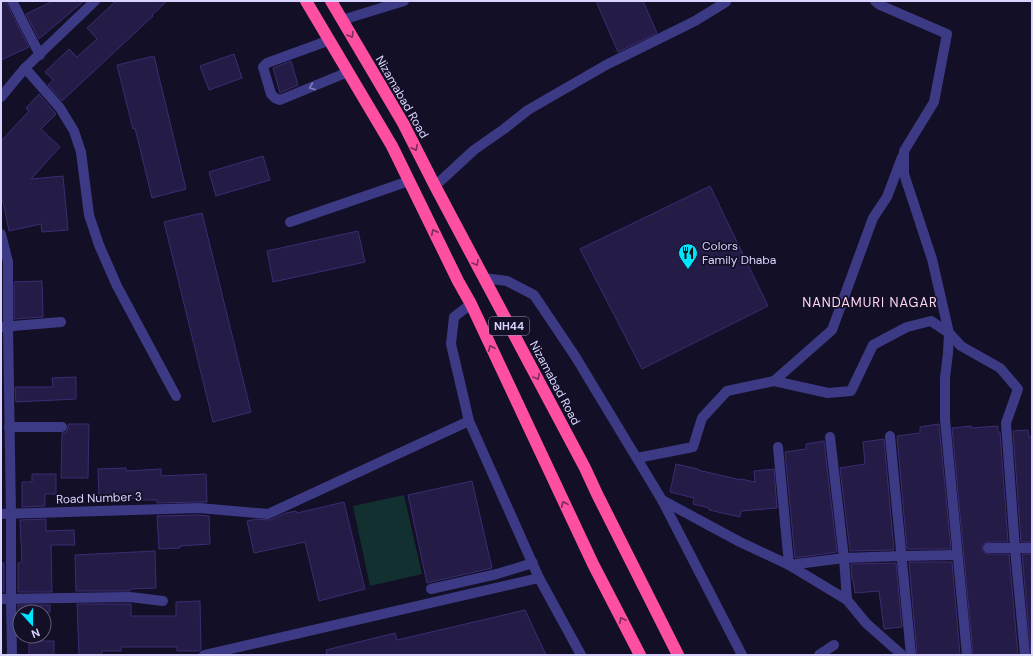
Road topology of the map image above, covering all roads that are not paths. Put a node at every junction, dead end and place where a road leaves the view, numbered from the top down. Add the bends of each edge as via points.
1 (12, 1) edge
2 (95, 1) edge
3 (306, 1) edge
4 (331, 1) edge
5 (404, 1) edge
6 (875, 1) edge
7 (726, 2) edge
8 (342, 20) junction
9 (330, 40) junction
10 (40, 55) junction
11 (25, 68) junction
12 (348, 72) junction
13 (1, 97) edge
14 (904, 151) junction
15 (409, 181) junction
16 (435, 186) junction
17 (290, 222) dead end
18 (1, 234) edge
19 (484, 278) junction
20 (471, 304) junction
21 (61, 322) dead end
22 (4, 327) edge
23 (949, 333) junction
24 (774, 380) junction
25 (176, 396) dead end
26 (469, 421) junction
27 (6, 422) edge
28 (62, 427) dead end
29 (890, 436) dead end
30 (830, 437) dead end
31 (778, 447) dead end
32 (637, 458) junction
33 (662, 500) junction
34 (6, 514) edge
35 (988, 548) dead end
36 (1032, 548) edge
37 (1015, 549) junction
38 (957, 555) junction
39 (901, 556) junction
40 (844, 558) junction
41 (533, 563) junction
42 (789, 566) junction
43 (539, 578) junction
44 (431, 589) dead end
45 (6, 599) edge
46 (847, 600) junction
47 (163, 601) dead end
48 (834, 645) dead end
49 (12, 655) edge
50 (204, 655) edge
51 (581, 655) edge
52 (640, 655) edge
53 (678, 655) edge
54 (742, 655) edge
55 (819, 655) edge
56 (902, 655) edge
57 (911, 655) edge
58 (966, 655) edge
59 (1025, 655) edge

1 - 10 street
2 - 10 street
3 - 9 highway, NH44
4 - 8 highway, Nizamabad Road / NH44
5 - 8 street
6 - 14 street via 947,34 934,102
7 - 16 street via 695,21 606,65 528,110 474,150
8 -> 16 highway, Nizamabad Road / NH44 via 403,123
9 - 12 highway, NH44
12 -> 9 street via 280,100 271,94 263,67 267,63
10 - 11 street
11 - 13 street
11 - 25 street via 60,108 74,131 81,152 89,215 99,245 117,286
12 - 15 highway, NH44 via 392,146
14 - 23 street via 904,174 932,259
14 - 24 street via 887,197 872,218 832,330
15 - 17 street
20 -> 15 highway, NH44
16 -> 19 highway, Nizamabad Road / NH44
18 - 22 street via 8,262
19 - 32 street via 507,281 534,295 575,356
19 -> 53 highway, Nizamabad Road / NH44 via 585,468
20 - 26 street via 454,317 451,344
52 -> 20 highway, NH44 via 593,564
21 - 22 street
22 - 27 street
23 - 24 street via 931,321 907,327 873,345 851,391 828,393
23 - 37 street via 961,346 1000,368 1018,389 1006,422
23 - 38 street via 945,419
24 - 32 street via 727,391 702,418 693,447
26 - 34 street, Road Number 3 via 268,514 199,508
26 - 41 street
27 - 28 street
27 - 34 street
29 - 39 street
30 - 40 street
31 - 42 street
32 - 33 street
33 - 42 street
33 - 54 street
34 - 45 street
35 - 37 street
36 - 37 street
37 - 59 street
38 - 39 street
38 - 58 street
39 - 40 street
39 - 57 street
40 - 42 street
40 - 46 street
41 - 43 street
41 - 44 street
42 - 46 street
43 - 50 street
43 - 51 street
45 - 47 street via 130,597
45 - 49 street
46 - 56 street via 866,623
48 - 55 street

